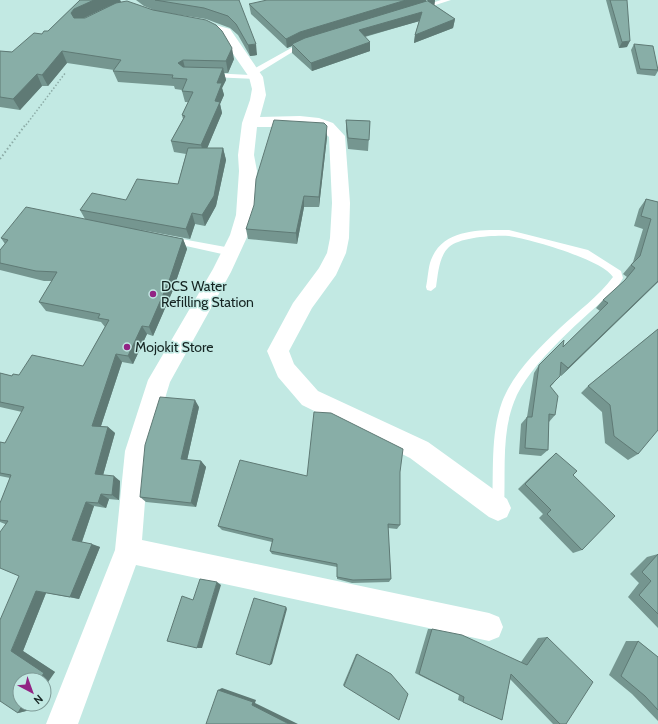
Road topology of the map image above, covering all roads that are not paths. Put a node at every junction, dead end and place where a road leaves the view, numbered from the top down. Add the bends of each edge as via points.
1 (448, 0) edge
2 (413, 10) edge
3 (179, 19) edge
4 (309, 42) edge
5 (202, 75) edge
6 (255, 75) junction
7 (250, 123) junction
8 (160, 238) edge
9 (231, 252) junction
10 (431, 287) dead end
11 (498, 508) joint
12 (128, 550) junction
13 (489, 627) dead end
14 (62, 724) edge

1 - 2 lane
3 - 6 street via 225,32
4 - 6 lane via 281,55
5 - 6 lane
6 - 7 street via 259,82 260,97
7 - 9 street via 246,155 248,171 245,216 240,235
7 - 11 street via 314,122 324,124 337,136 340,236 337,253 331,267 290,326 278,351 286,370 310,398 419,450
8 - 9 lane
9 - 12 street via 159,380 137,452
10 - 11 lane via 436,260 446,244 472,234 510,233 546,242 584,253 618,274 613,285 549,347 514,386 507,403 502,436
12 - 13 street
12 - 14 street

